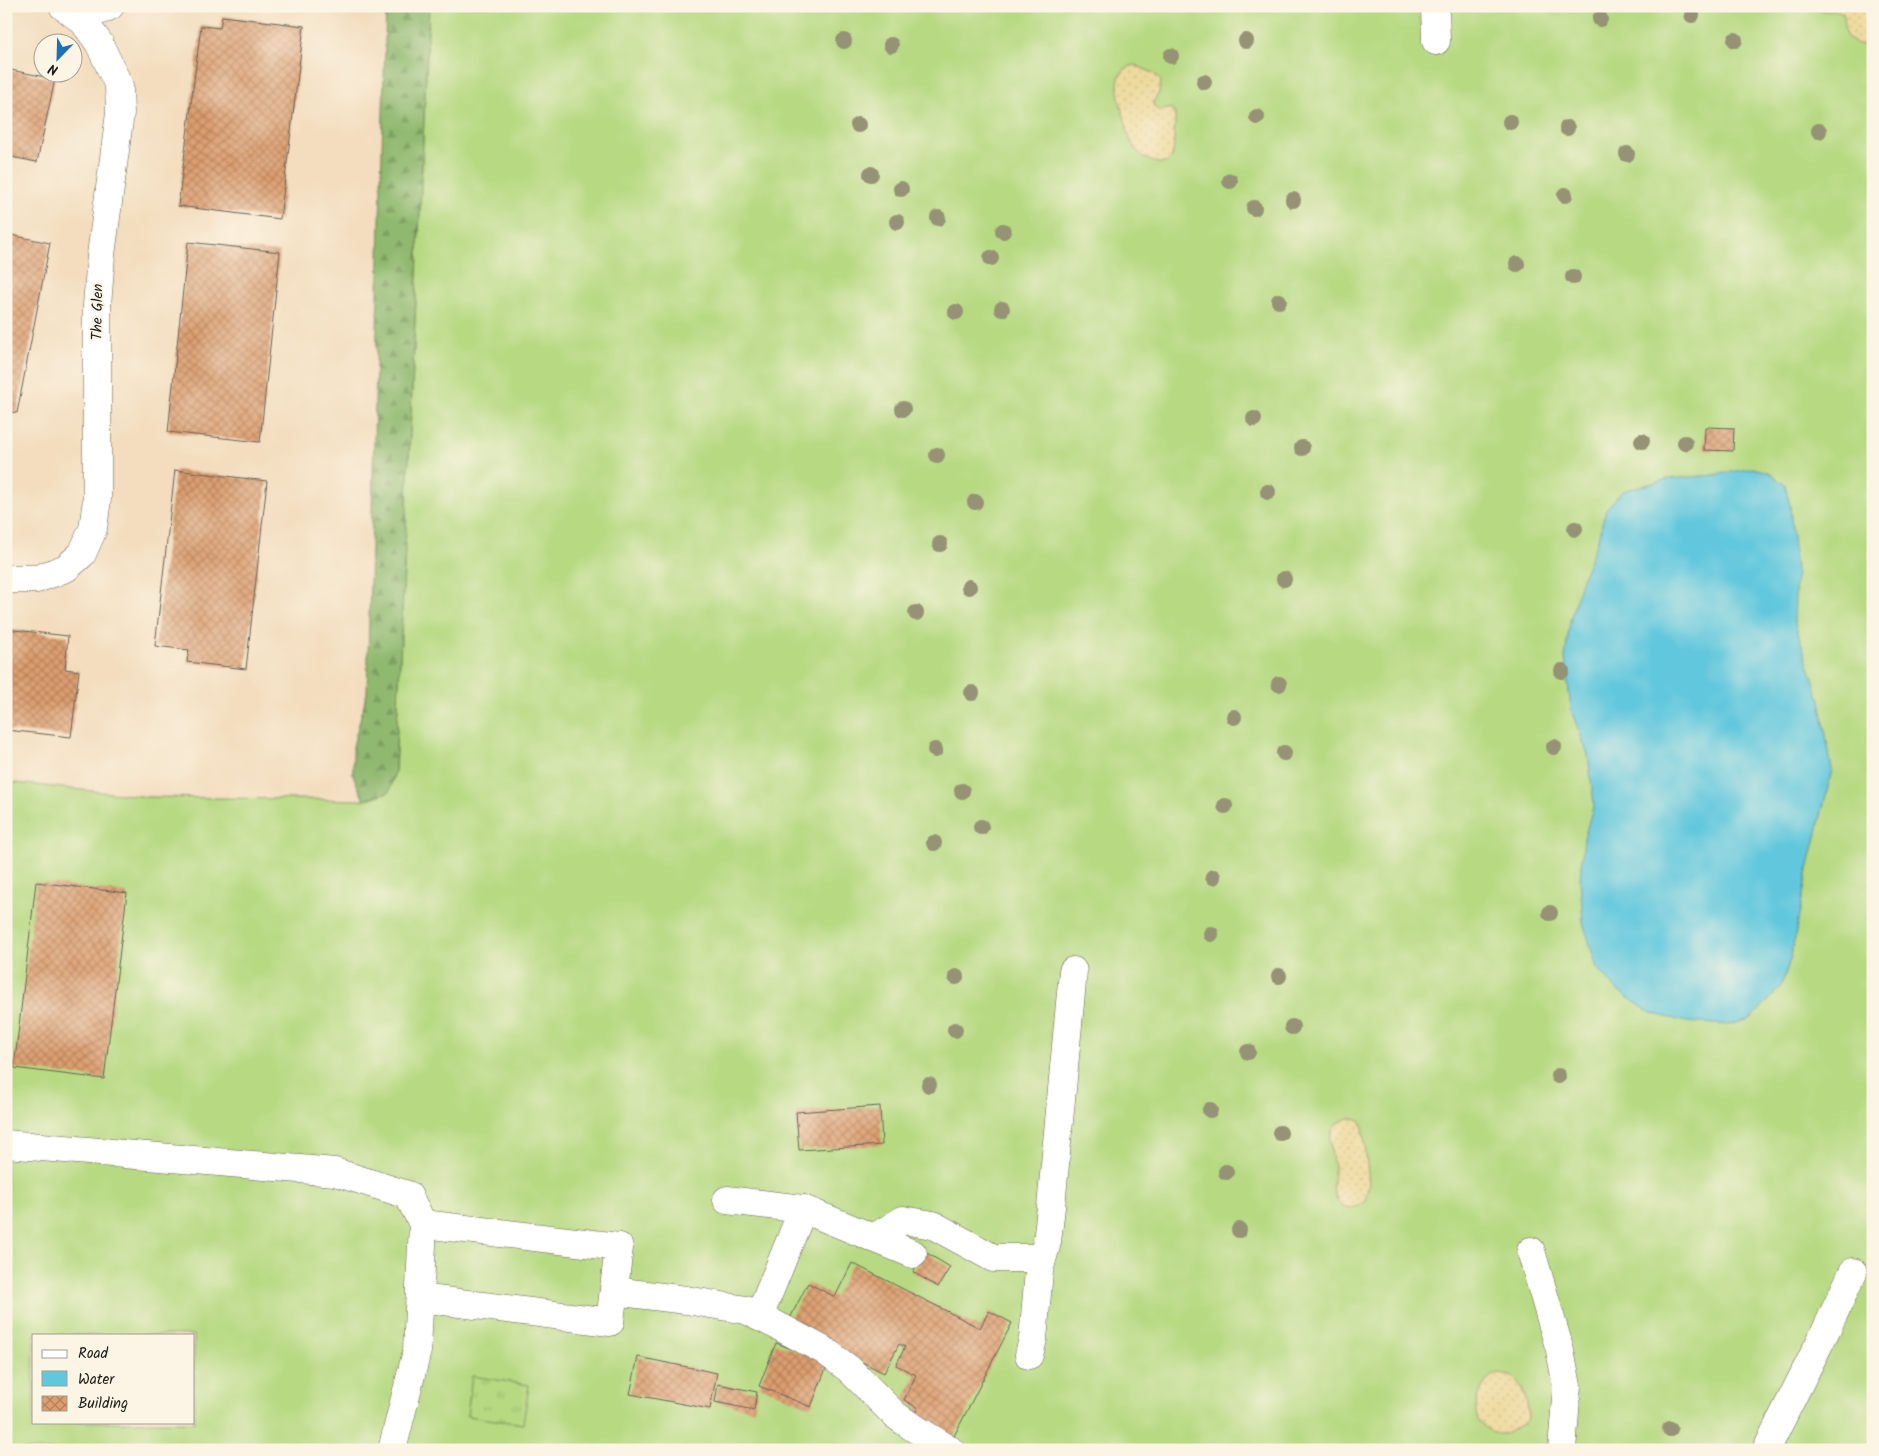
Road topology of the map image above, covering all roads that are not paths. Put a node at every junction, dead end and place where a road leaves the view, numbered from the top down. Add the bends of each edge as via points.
1 (63, 6) edge
2 (110, 6) edge
3 (1435, 6) edge
4 (1436, 41) dead end
5 (6, 579) edge
6 (1073, 971) dead end
7 (6, 1144) edge
8 (727, 1200) dead end
9 (803, 1209) junction
10 (423, 1224) junction
11 (874, 1238) junction
12 (1531, 1251) dead end
13 (913, 1254) dead end
14 (1042, 1258) junction
15 (1853, 1272) dead end
16 (614, 1291) junction
17 (420, 1298) junction
18 (759, 1317) junction
19 (1029, 1355) dead end
20 (392, 1450) edge
21 (950, 1450) edge
22 (1562, 1450) edge
23 (1766, 1450) edge

1 - 2 street, The Glen via 90,13
1 - 5 street, The Glen via 89,28 119,86 120,113 97,306 97,499 93,528 82,554 66,568 37,579
3 - 4 street
6 - 14 street via 1051,1207
7 - 10 street via 335,1172 408,1195
8 - 9 street
9 - 11 street
9 - 18 street
10 - 16 street via 619,1247
10 - 17 street
11 - 13 street
11 - 14 street via 903,1220 933,1226 993,1258
12 - 22 street via 1560,1350 1567,1386
14 - 19 street
15 - 23 street
16 - 17 street via 610,1322
16 - 18 street via 746,1310
17 - 20 street via 417,1351
18 - 21 street via 825,1351 849,1369 895,1415

